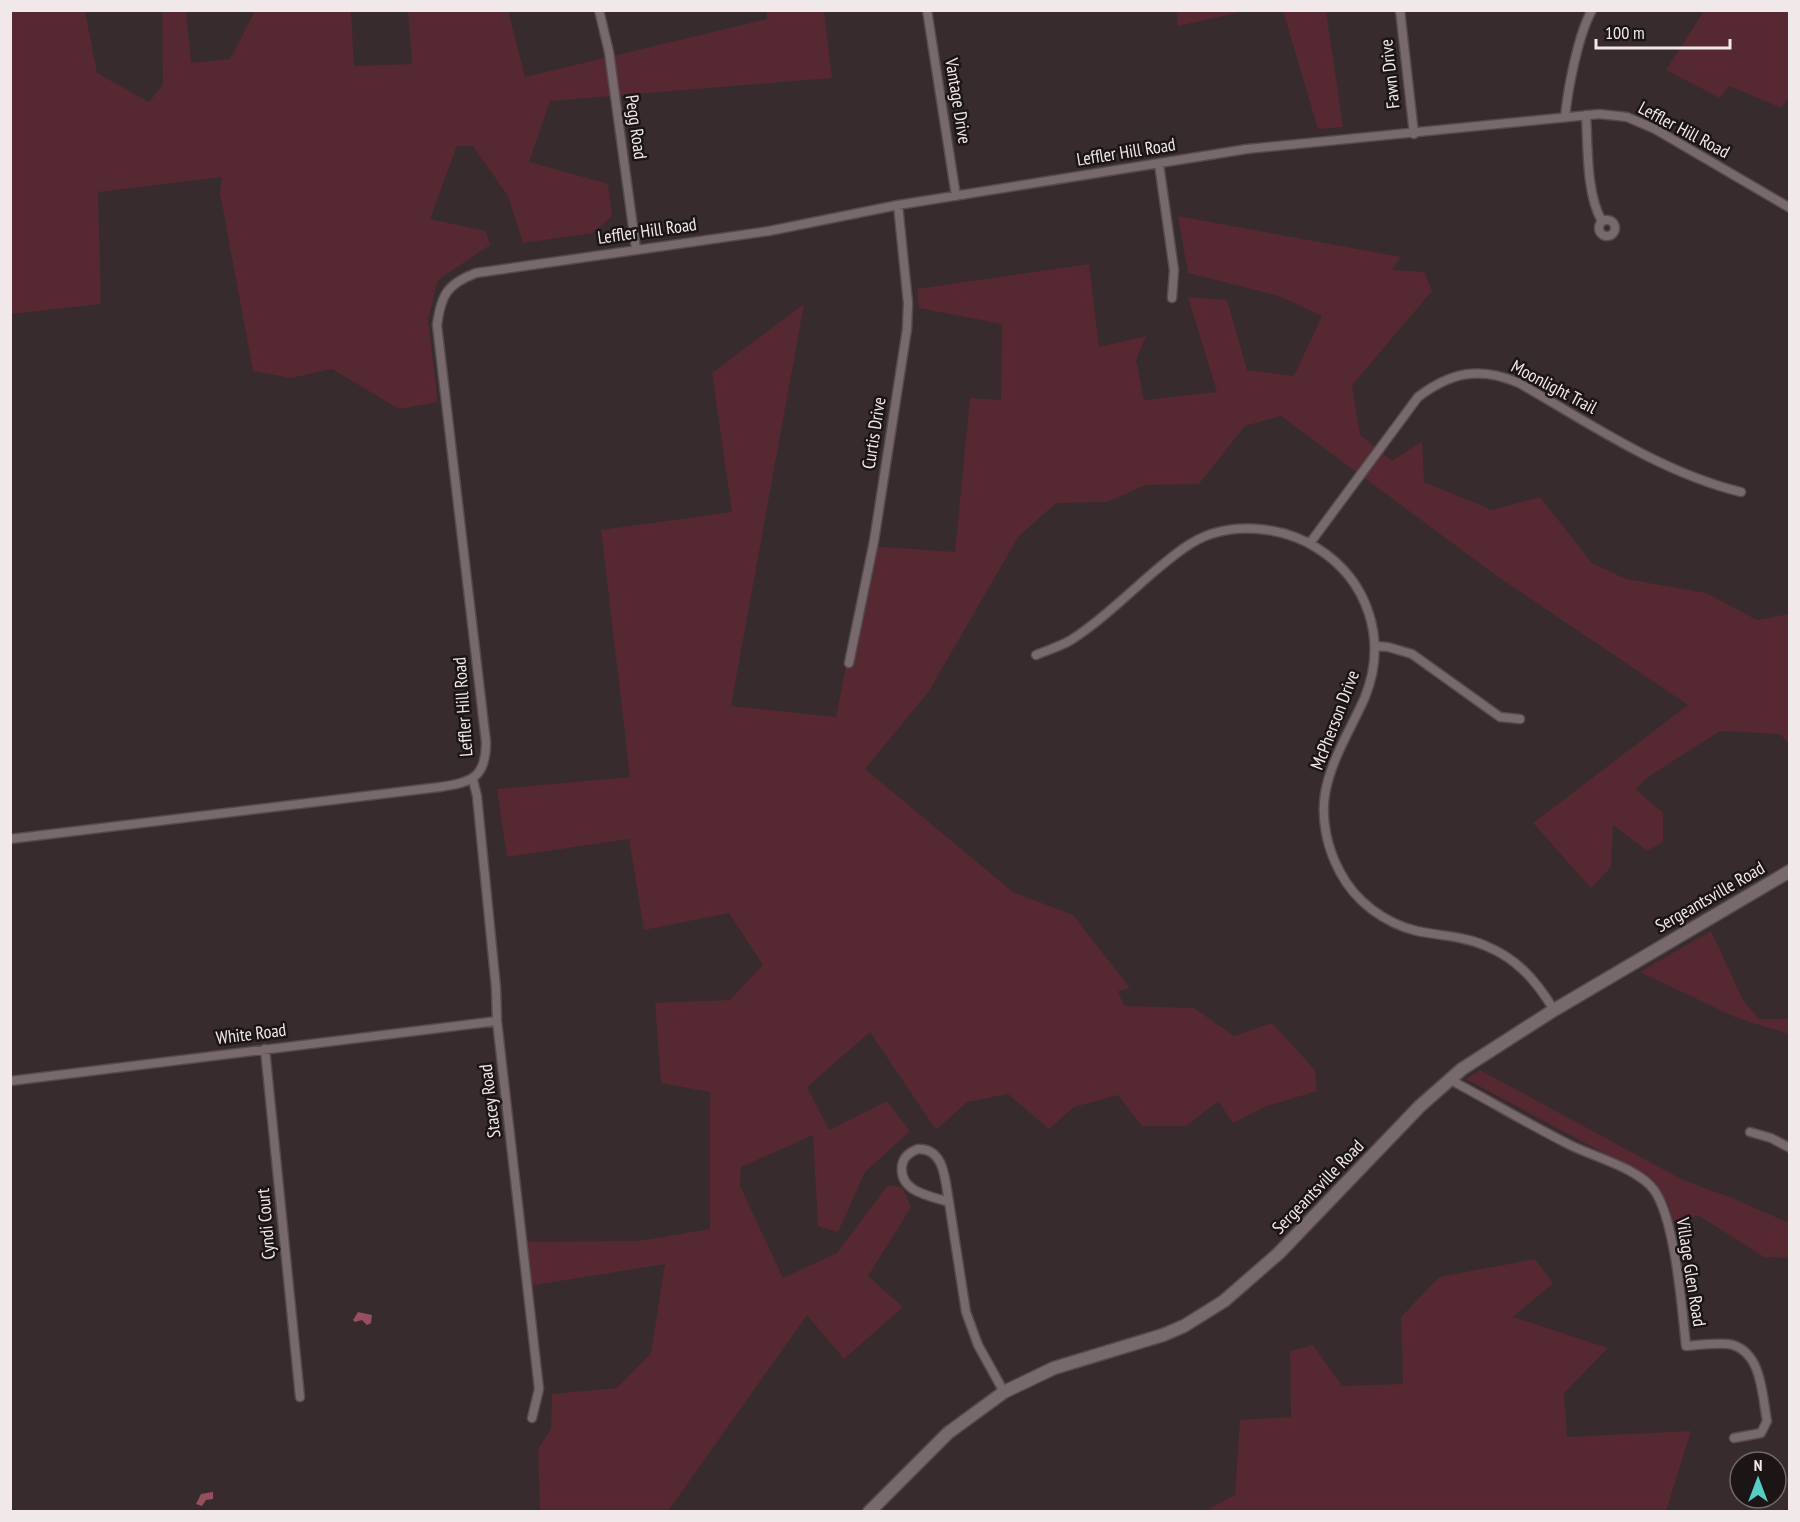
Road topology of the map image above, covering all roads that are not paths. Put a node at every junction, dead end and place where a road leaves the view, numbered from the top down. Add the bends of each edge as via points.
1 (599, 10) edge
2 (927, 10) edge
3 (1400, 10) edge
4 (1592, 10) edge
5 (1586, 115) junction
6 (1565, 117) junction
7 (1414, 134) junction
8 (1159, 164) junction
9 (957, 196) junction
10 (898, 205) junction
11 (1790, 208) edge
12 (1602, 221) dead end
13 (636, 249) junction
14 (1172, 298) dead end
15 (1741, 492) dead end
16 (1310, 543) junction
17 (1375, 646) junction
18 (1036, 655) dead end
19 (849, 663) dead end
20 (1520, 719) dead end
21 (473, 780) junction
22 (10, 839) edge
23 (1790, 871) edge
24 (1554, 1010) junction
25 (497, 1021) junction
26 (265, 1049) junction
27 (1450, 1078) junction
28 (10, 1081) edge
29 (1750, 1132) dead end
30 (1790, 1148) edge
31 (949, 1202) junction
32 (1004, 1392) junction
33 (300, 1396) dead end
34 (531, 1418) dead end
35 (1734, 1438) dead end
36 (870, 1512) edge

1 - 13 street, Pegg Road via 609,52
2 - 9 street, Vantage Drive
3 - 7 street, Fawn Drive
4 - 6 street via 1583,31
5 - 6 street, Leffler Hill Road
5 - 11 street, Leffler Hill Road via 1613,115 1641,122
5 - 12 street via 1592,195
6 - 7 street, Leffler Hill Road
7 - 8 street, Leffler Hill Road via 1271,146
8 - 9 street, Leffler Hill Road
8 - 14 street via 1174,270
9 - 10 street, Leffler Hill Road
10 - 13 street, Leffler Hill Road via 791,227
10 - 19 street, Curtis Drive via 907,328 874,541
13 - 21 street, Leffler Hill Road via 476,273 450,285 439,310 437,326 486,742 483,766
15 - 16 street, Moonlight Trail via 1660,464 1519,383 1476,373 1446,379 1418,397
16 - 17 street, McPherson Drive via 1338,562 1355,582 1366,605
16 - 18 street, McPherson Drive via 1267,530 1211,534 1184,547 1072,639
17 - 20 street via 1412,654 1500,717
17 - 24 street, McPherson Drive via 1371,678 1332,766 1326,792 1325,829 1339,871 1359,899 1383,917 1416,931 1485,945 1513,960 1536,982
21 - 22 street, Leffler Hill Road
21 - 25 street, Stacey Road
23 - 24 main road, Sergeantsville Road
24 - 27 main road, Sergeantsville Road
25 - 26 street, White Road
25 - 34 street, Stacey Road via 539,1389
26 - 28 street, White Road
26 - 33 street, Cyndi Court
27 - 32 main road, Sergeantsville Road via 1279,1253 1224,1301 1163,1335 1054,1368
27 - 35 street, Village Glen Road via 1570,1145 1630,1172 1653,1189 1668,1227 1686,1346 1727,1344 1741,1348 1752,1359 1758,1374 1766,1427 1755,1435
29 - 30 street
31 - 31 street via 938,1157 926,1149 905,1157 902,1174 908,1186
31 - 32 street via 966,1312 978,1345
32 - 36 main road, Sergeantsville Road via 948,1432

